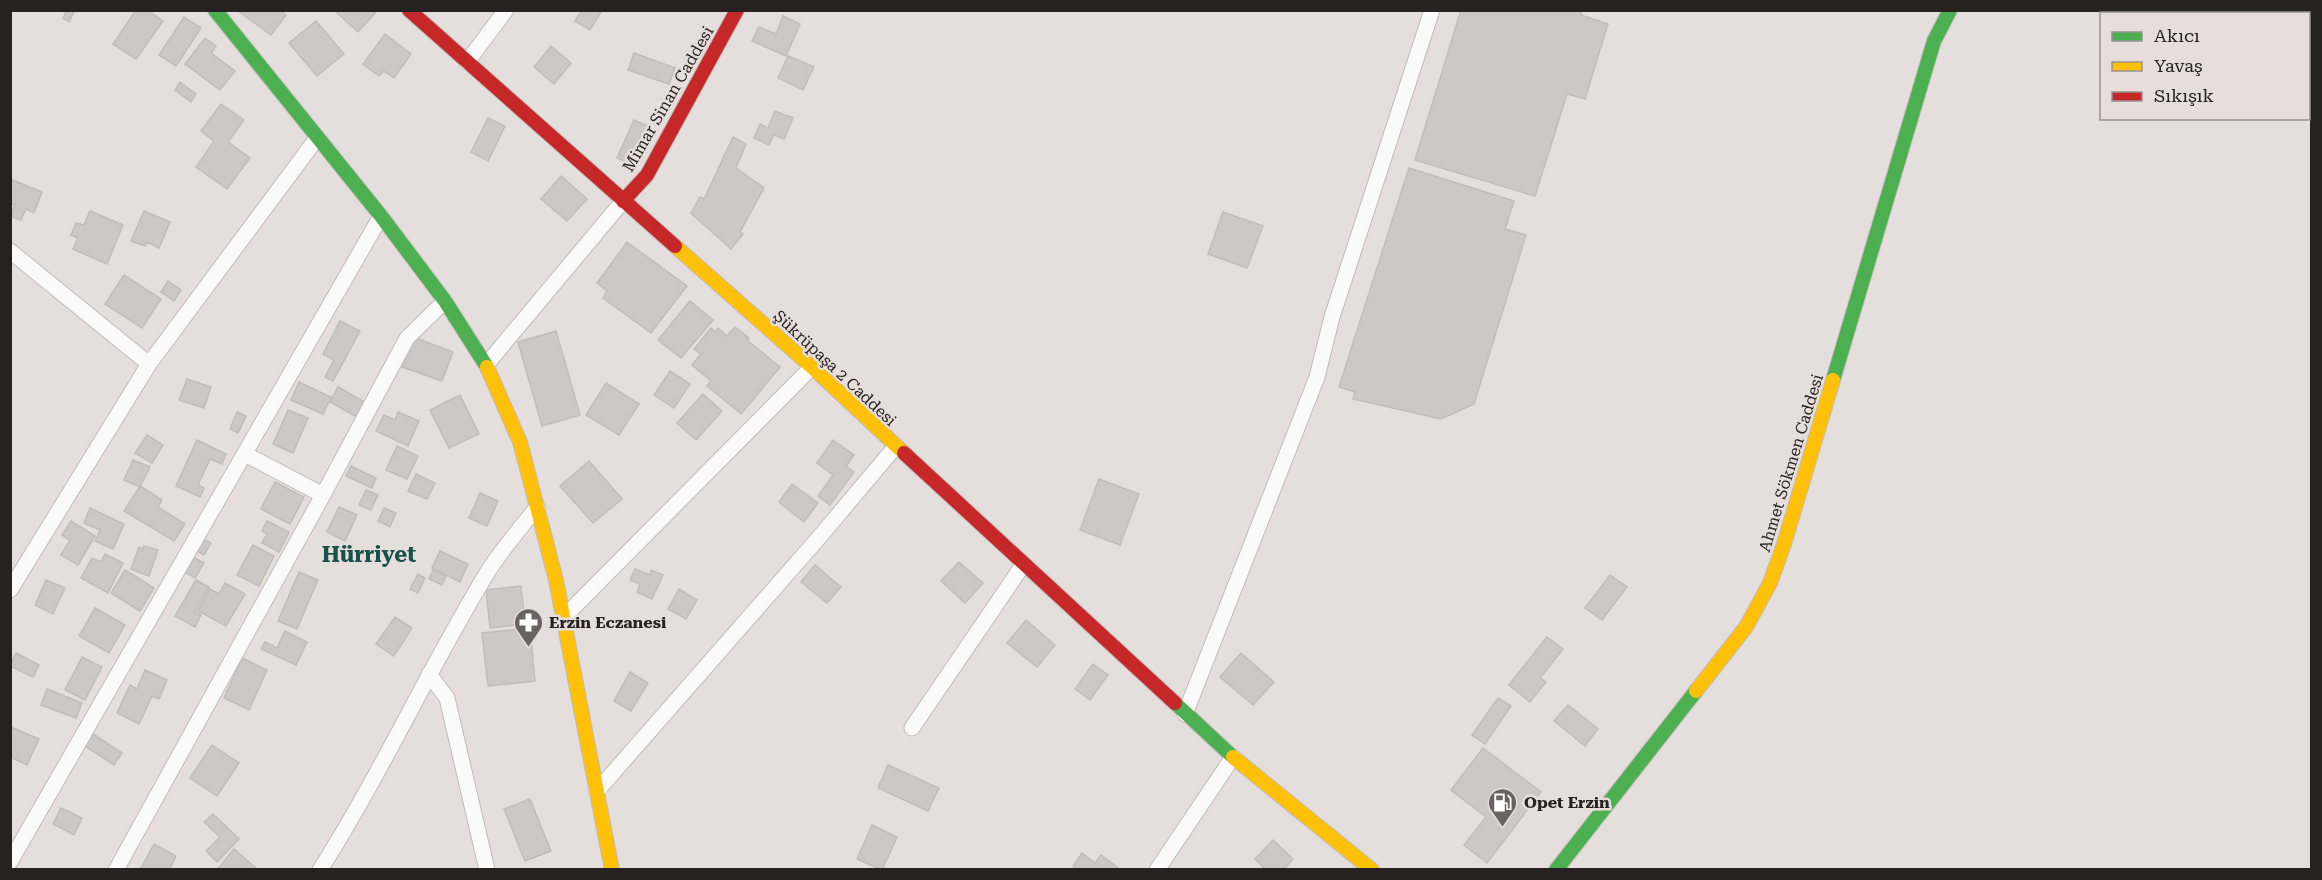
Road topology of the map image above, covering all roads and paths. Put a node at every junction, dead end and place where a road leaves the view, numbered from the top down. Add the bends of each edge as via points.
1 (215, 10) edge
2 (409, 10) edge
3 (506, 10) edge
4 (737, 10) edge
5 (1432, 10) edge
6 (1950, 10) edge
7 (467, 62) junction
8 (317, 138) junction
9 (623, 201) junction
10 (381, 216) junction
11 (10, 251) edge
12 (445, 302) junction
13 (149, 364) junction
14 (486, 365) junction
15 (812, 367) junction
16 (896, 446) junction
17 (245, 454) junction
18 (323, 495) junction
19 (537, 507) junction
20 (1023, 565) junction
21 (10, 590) edge
22 (563, 618) junction
23 (429, 674) junction
24 (1185, 714) junction
25 (912, 728) dead end
26 (1233, 757) junction
27 (597, 791) junction
28 (10, 862) edge
29 (116, 870) edge
30 (320, 870) edge
31 (488, 870) edge
32 (612, 870) edge
33 (1157, 870) edge
34 (1350, 870) edge
35 (1372, 870) edge
36 (1556, 870) edge

1 - 8 street
2 - 7 street, Şükrüpaşa 2 Caddesi
3 - 7 street
4 - 9 street, Mimar Sinan Caddesi via 647,175
5 - 24 street via 1332,317 1317,377
6 - 36 street, Ahmet Sökmen Caddesi via 1934,40 1770,583 1746,627
7 - 9 street, Şükrüpaşa 2 Caddesi
8 - 10 street
8 - 13 street
9 - 14 street
9 - 15 street, Şükrüpaşa 2 Caddesi
10 - 12 street
10 - 17 street
11 - 13 street
12 - 14 street
12 - 18 street via 407,338
13 - 21 street
14 - 19 street via 520,442
15 - 16 street, Şükrüpaşa 2 Caddesi
15 - 22 street
16 - 20 street, Şükrüpaşa 2 Caddesi
16 - 27 street
17 - 18 street
17 - 28 street
18 - 29 street
19 - 22 street
19 - 23 street via 488,571
20 - 24 street, Şükrüpaşa 2 Caddesi
20 - 25 street
22 - 27 street
23 - 30 street via 353,817
23 - 31 street via 447,698
24 - 26 street, Şükrüpaşa 2 Caddesi
26 - 33 street
26 - 34 street
26 - 35 street
27 - 32 street

